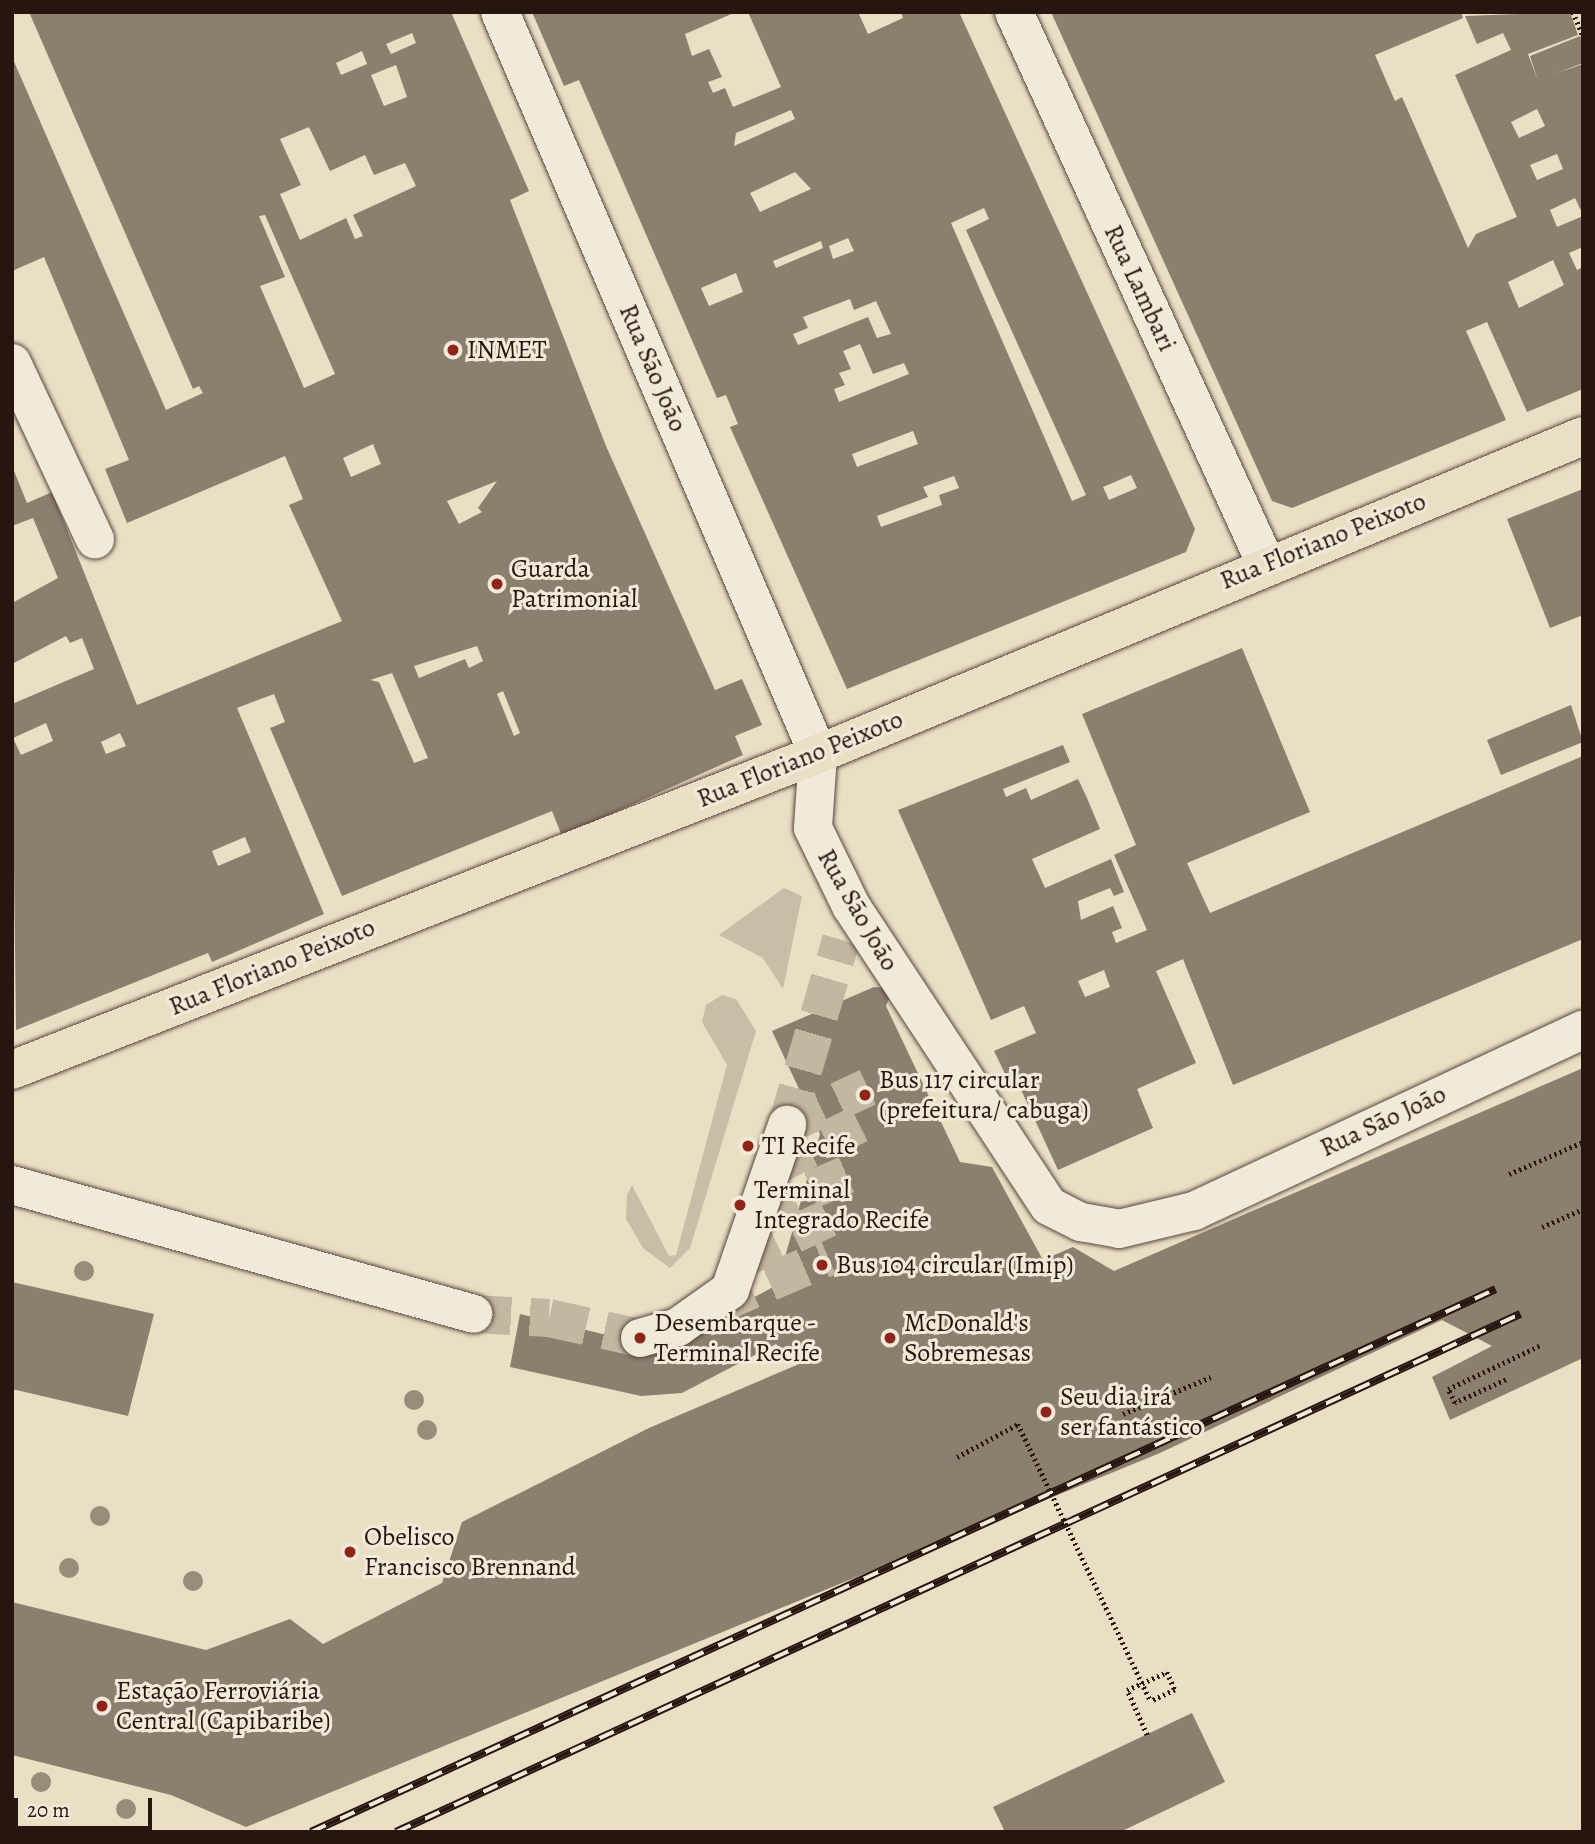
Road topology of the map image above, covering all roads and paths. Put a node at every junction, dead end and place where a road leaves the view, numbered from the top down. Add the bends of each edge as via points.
1 (500, 12) edge
2 (1014, 12) edge
3 (1573, 12) edge
4 (1583, 36) edge
5 (12, 363) edge
6 (1583, 436) edge
7 (95, 539) dead end
8 (1266, 564) junction
9 (818, 754) junction
10 (1583, 1030) edge
11 (12, 1070) edge
12 (788, 1125) tunnel mouth
13 (1583, 1142) edge
14 (1509, 1174) dead end
15 (12, 1185) edge
16 (1583, 1209) edge
17 (1542, 1227) dead end
18 (473, 1314) tunnel mouth
19 (640, 1338) tunnel mouth
20 (1539, 1346) dead end
21 (1210, 1377) dead end
22 (1506, 1380) dead end
23 (1123, 1414) dead end
24 (957, 1457) dead end
25 (1147, 1735) dead end

1 - 9 street, Rua São João
2 - 8 street, Rua Lambari
3 - 4 path
5 - 7 street
6 - 8 main road, Rua Floriano Peixoto
8 - 9 main road, Rua Floriano Peixoto
9 - 10 street, Rua São João via 813,828 846,923 1049,1206 1081,1222 1119,1229 1194,1211
9 - 11 main road, Rua Floriano Peixoto
12 - 19 street via 730,1290 678,1327
13 - 14 path
15 - 18 street
16 - 17 path
20 - 22 path via 1448,1389 1455,1403
21 - 23 path
24 - 25 path, bridge via 1018,1424 1151,1701 1175,1690 1167,1672 1127,1690

